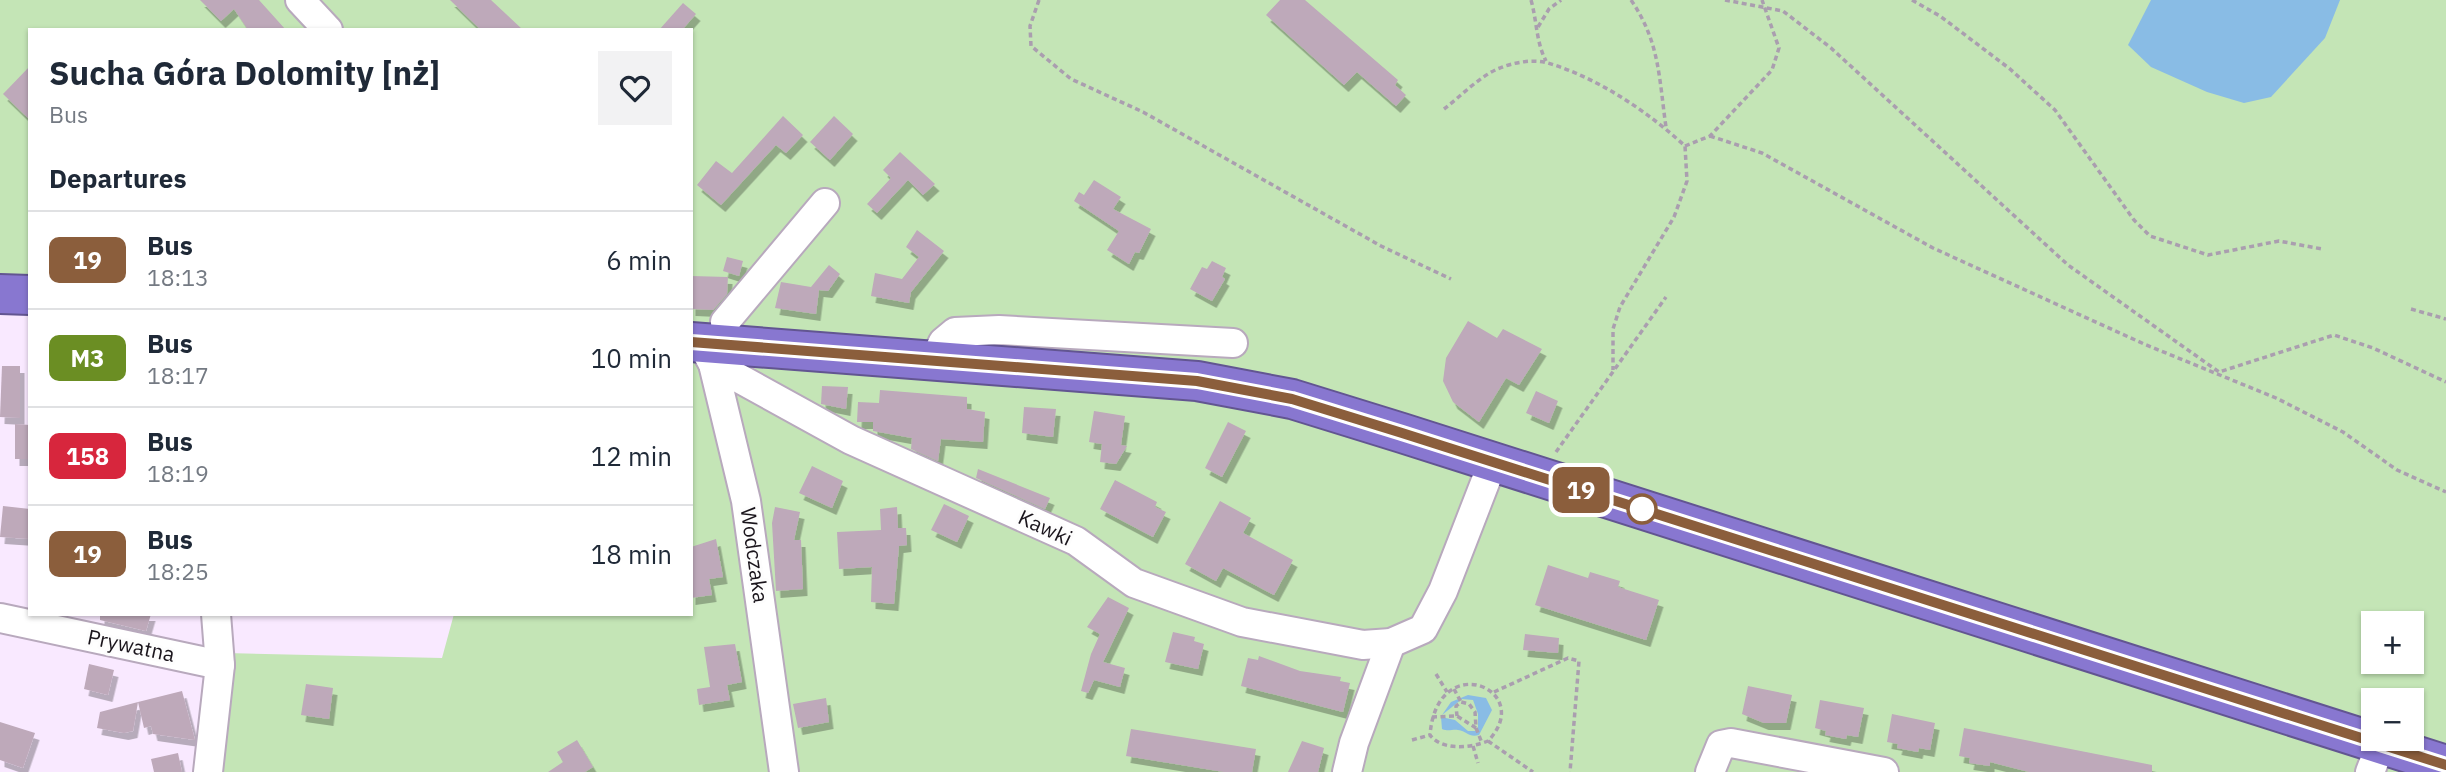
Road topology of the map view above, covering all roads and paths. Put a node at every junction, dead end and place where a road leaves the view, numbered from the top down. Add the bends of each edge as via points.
1 (300, 0) edge
2 (1039, 0) edge
3 (1531, 0) edge
4 (1561, 0) edge
5 (1631, 0) edge
6 (1725, 0) edge
7 (1762, 0) edge
8 (1912, 0) edge
9 (1764, 6) junction
10 (1538, 27) junction
11 (326, 28) edge
12 (1546, 62) junction
13 (1444, 109) dead end
14 (1667, 129) junction
15 (1710, 136) junction
16 (1685, 146) junction
17 (825, 203) dead end
18 (2322, 249) dead end
19 (1451, 279) dead end
20 (0, 294) edge
21 (28, 295) edge
22 (1666, 297) dead end
23 (2411, 309) dead end
24 (2446, 319) edge
25 (1233, 344) dead end
26 (709, 348) edge
27 (934, 360) junction
28 (1613, 370) junction
29 (2219, 372) junction
30 (2446, 382) edge
31 (1493, 462) junction
32 (1541, 477) junction
33 (2446, 492) edge
34 (216, 616) edge
35 (0, 618) edge
36 (1391, 643) junction
37 (220, 665) junction
38 (1436, 674) dead end
39 (1454, 689) junction
40 (1447, 692) junction
41 (1494, 692) junction
42 (1461, 702) junction
43 (1457, 716) junction
44 (1432, 717) junction
45 (1476, 728) junction
46 (1430, 735) junction
47 (1412, 740) dead end
48 (1488, 741) junction
49 (1482, 743) junction
50 (1473, 746) junction
51 (2375, 752) edge
52 (1478, 763) dead end
53 (2446, 765) edge
54 (208, 772) edge
55 (784, 772) edge
56 (1348, 772) edge
57 (1533, 772) edge
58 (1570, 772) edge
59 (1710, 772) edge
60 (1884, 772) edge

1 - 11 street
2 - 19 path via 1030,26 1031,46 1071,79 1143,112 1381,246
3 - 10 path
4 - 10 path
5 - 14 path via 1647,22 1659,62
6 - 9 path
7 - 9 path
8 - 18 path via 2000,62 2054,110 2133,220 2150,236 2208,255 2278,241
9 - 15 path via 1779,48 1772,70
9 - 29 path via 1783,11 1830,48 2068,265
10 - 12 path via 1538,45
12 - 13 path via 1498,68
12 - 14 path via 1603,88
14 - 16 path
15 - 16 path
15 - 29 path via 1787,165 1933,248 2144,344
16 - 28 path via 1687,181 1674,217 1620,307 1613,329
17 - 26 street via 725,322
20 - 21 highway
22 - 28 path
23 - 24 path
25 - 27 street via 999,330 955,332 943,342
26 - 27 highway
26 - 36 street, Kawki via 851,440 1076,541 1135,583 1242,622 1363,645
26 - 55 street, Wodczaka via 747,501
27 - 31 highway via 1156,376 1241,388 1292,399
28 - 32 path
29 - 30 path via 2334,335
29 - 33 path via 2343,432 2397,470
31 - 32 highway
31 - 36 street, Kawki via 1443,591 1423,629
32 - 51 highway
34 - 37 street
35 - 37 street, Prywatna
36 - 56 street
37 - 54 street
38 - 40 path
39 - 40 path
39 - 41 path via 1463,684
39 - 42 path
40 - 44 path
41 - 48 path via 1502,712
41 - 58 path via 1568,658 1578,661
42 - 43 path via 1456,706
42 - 45 path via 1475,712
43 - 44 path
43 - 45 path
44 - 46 path
45 - 49 path
46 - 47 path
46 - 50 path via 1439,743
48 - 49 path
48 - 57 path
49 - 50 path
50 - 52 path
51 - 53 highway
59 - 60 street via 1721,746 1731,743

